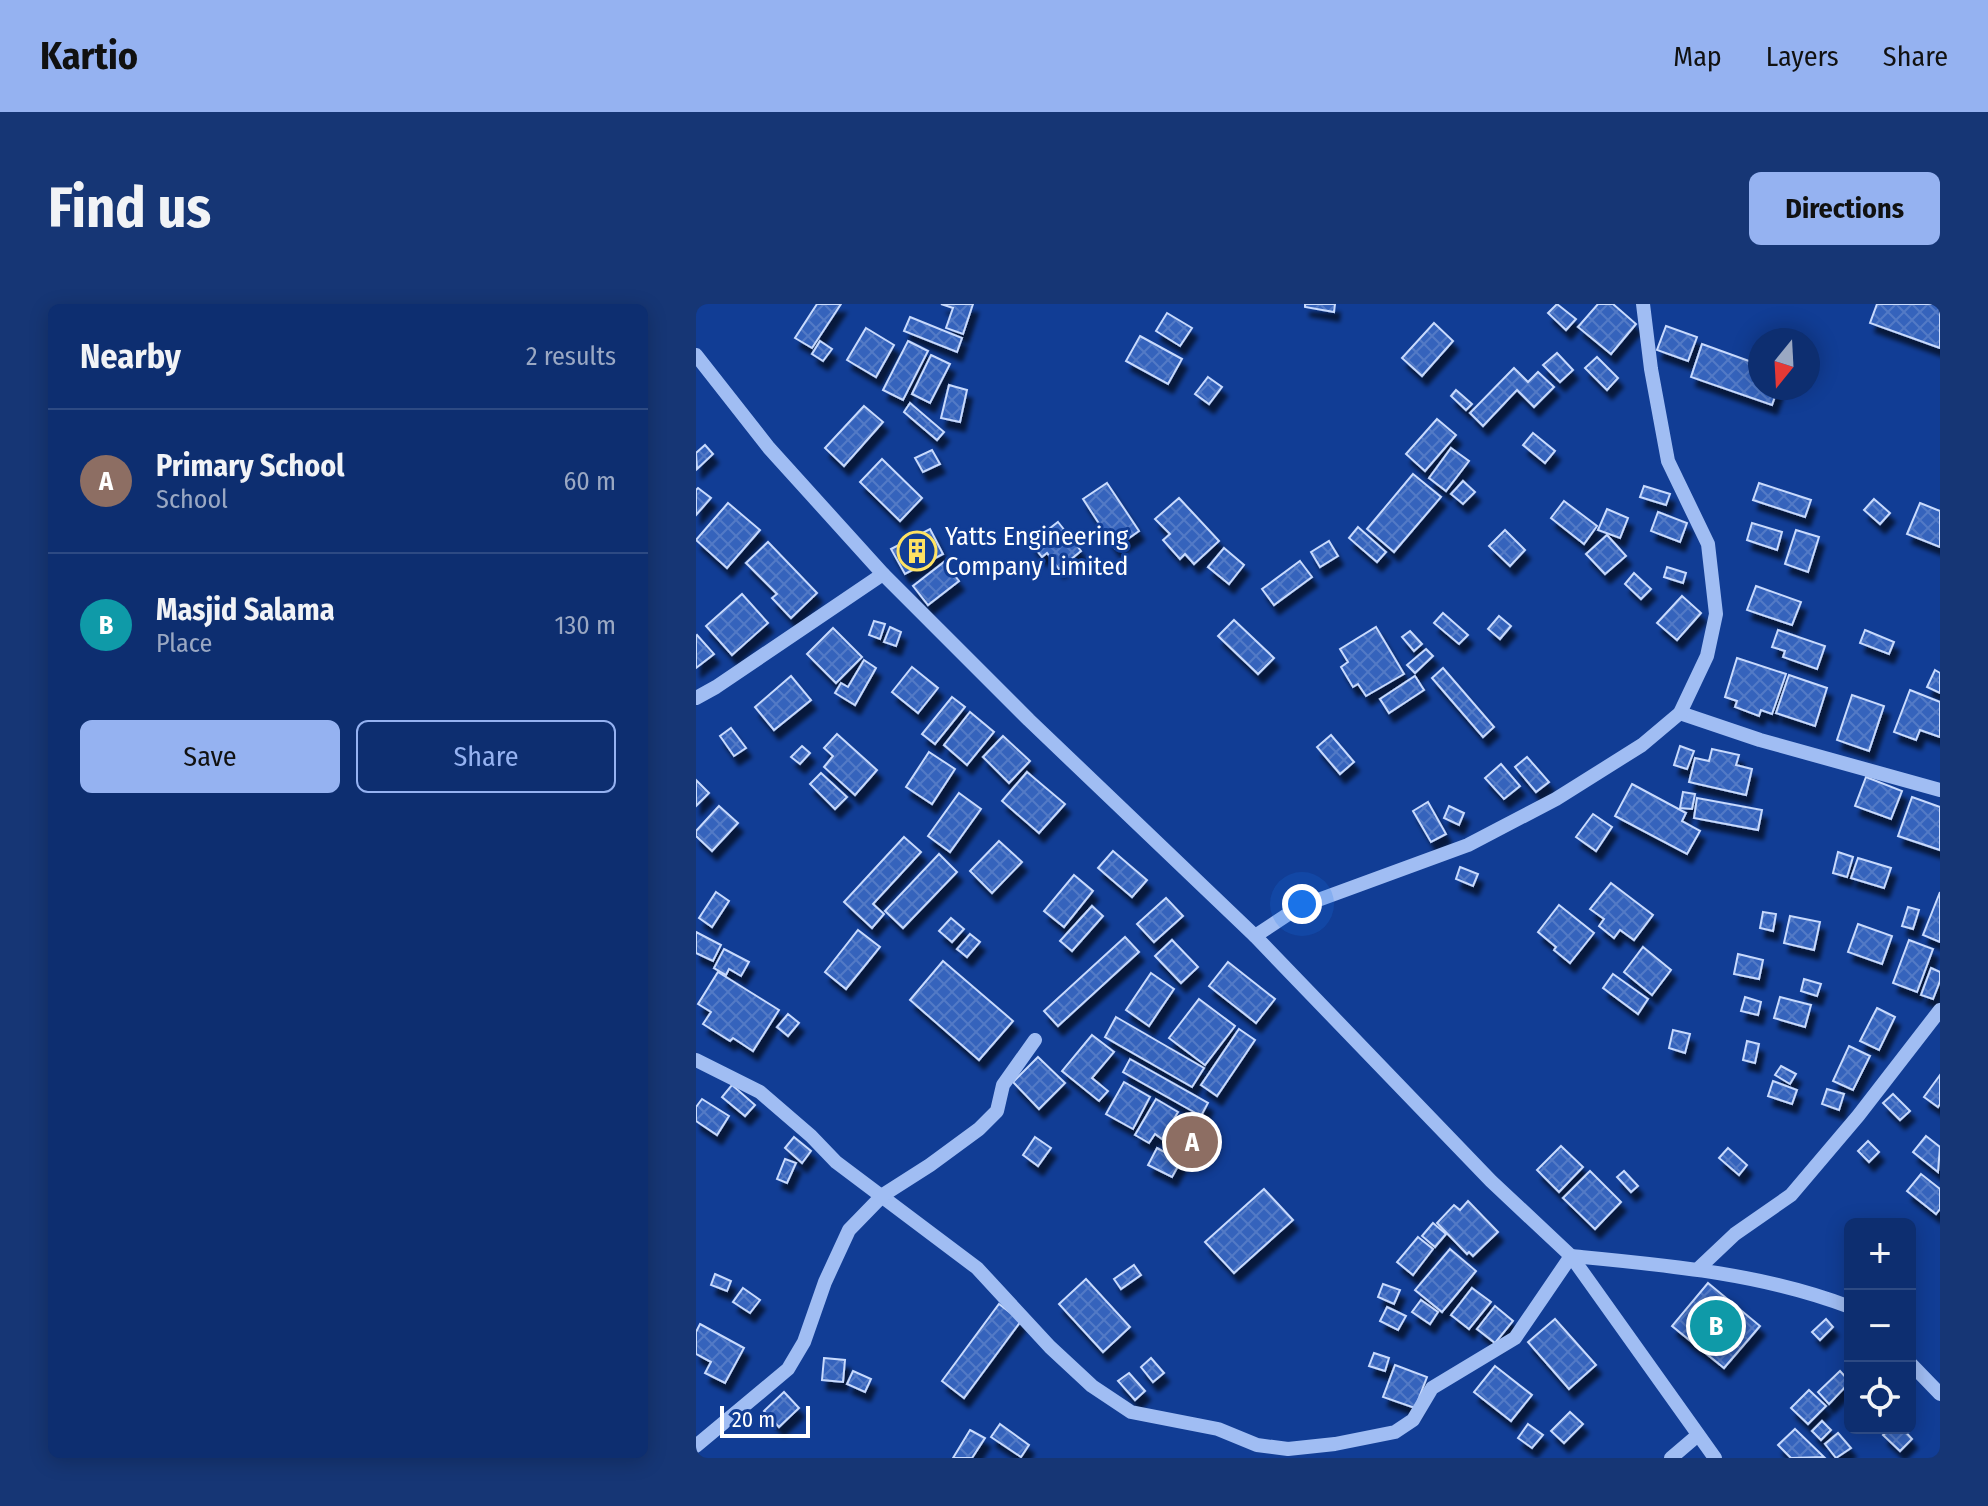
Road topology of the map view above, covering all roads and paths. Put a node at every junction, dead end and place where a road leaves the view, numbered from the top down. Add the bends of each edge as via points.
1 (1643, 304) edge
2 (696, 355) edge
3 (883, 574) junction
4 (696, 698) edge
5 (1680, 713) junction
6 (1940, 790) edge
7 (1255, 936) junction
8 (1940, 1010) edge
9 (1035, 1040) dead end
10 (696, 1060) edge
11 (883, 1195) junction
12 (1571, 1256) junction
13 (1699, 1268) junction
14 (1844, 1305) edge
15 (1916, 1369) edge
16 (1940, 1394) edge
17 (1698, 1435) junction
18 (696, 1446) edge
19 (1671, 1458) edge
20 (1715, 1458) edge

1 - 5 street via 1668,461 1708,544 1716,614 1707,656
2 - 3 street via 769,448
3 - 4 street
3 - 7 street
5 - 6 street
5 - 7 street via 1642,745 1556,799 1468,845 1299,907
7 - 12 street via 1491,1181
8 - 13 street via 1791,1195 1735,1234
9 - 11 street via 1003,1085 997,1111
10 - 11 street via 760,1092 836,1162
11 - 12 street via 977,1268 1050,1347 1092,1386 1131,1412 1288,1449 1395,1432 1413,1420 1432,1388 1515,1338
11 - 18 street via 849,1230 788,1369
12 - 13 street
12 - 17 street
13 - 14 street
15 - 16 street
17 - 19 street
17 - 20 street

